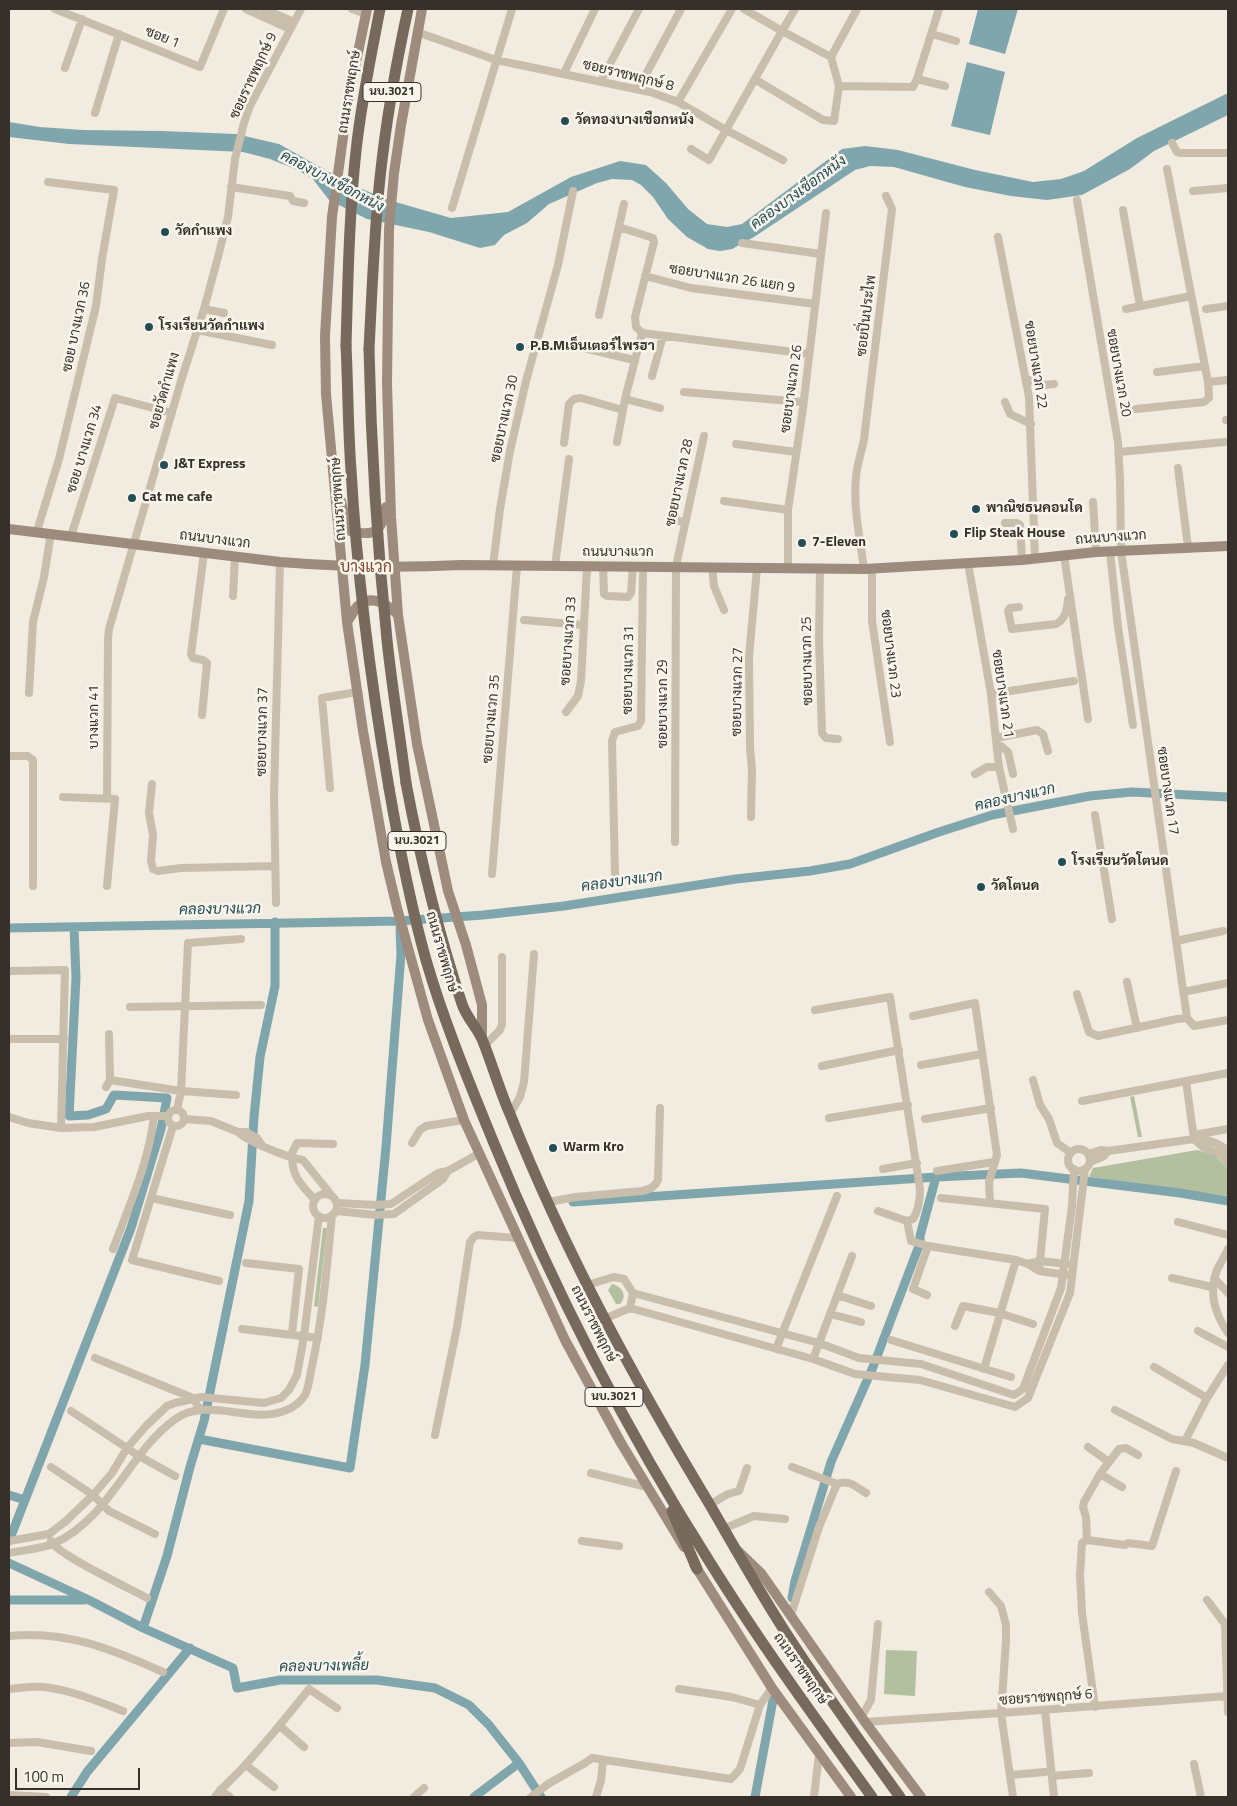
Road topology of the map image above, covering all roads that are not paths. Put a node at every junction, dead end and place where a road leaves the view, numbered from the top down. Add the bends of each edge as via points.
1 (55, 9) edge
2 (224, 9) edge
3 (246, 9) edge
4 (264, 9) edge
5 (301, 9) edge
6 (352, 9) edge
7 (380, 9) edge
8 (408, 9) edge
9 (422, 9) edge
10 (512, 9) edge
11 (595, 9) edge
12 (639, 9) edge
13 (681, 9) edge
14 (732, 9) edge
15 (744, 9) edge
16 (795, 9) edge
17 (857, 9) edge
18 (939, 9) edge
19 (367, 11) edge
20 (82, 19) junction
21 (292, 25) junction
22 (782, 31) junction
23 (418, 32) junction
24 (119, 34) junction
25 (932, 34) junction
26 (956, 41) dead end
27 (831, 57) junction
28 (496, 60) junction
29 (65, 68) dead end
30 (564, 73) junction
31 (917, 79) junction
32 (756, 80) junction
33 (601, 81) junction
34 (839, 86) junction
35 (945, 86) dead end
36 (638, 89) junction
37 (678, 102) junction
38 (95, 113) dead end
39 (726, 130) junction
40 (1172, 143) dead end
41 (691, 150) dead end
42 (1228, 153) edge
43 (783, 160) dead end
44 (1167, 169) dead end
45 (48, 182) dead end
46 (231, 187) junction
47 (1228, 188) edge
48 (573, 191) dead end
49 (1194, 191) dead end
50 (886, 196) dead end
51 (1077, 200) dead end
52 (304, 203) dead end
53 (624, 204) dead end
54 (452, 208) dead end
55 (1123, 210) dead end
56 (826, 213) dead end
57 (619, 227) junction
58 (998, 238) dead end
59 (742, 244) dead end
60 (821, 254) junction
61 (645, 276) junction
62 (1191, 296) junction
63 (815, 304) junction
64 (1140, 306) junction
65 (1228, 306) edge
66 (204, 309) junction
67 (1126, 309) dead end
68 (1206, 309) dead end
69 (224, 313) dead end
70 (599, 316) dead end
71 (196, 330) junction
72 (642, 333) junction
73 (663, 336) junction
74 (272, 345) dead end
75 (571, 345) dead end
76 (809, 354) junction
77 (634, 360) junction
78 (1205, 366) junction
79 (1157, 372) dead end
80 (652, 376) dead end
81 (1027, 379) junction
82 (1228, 380) edge
83 (1208, 382) junction
84 (1054, 384) dead end
85 (684, 392) dead end
86 (625, 399) junction
87 (803, 402) junction
88 (1005, 402) dead end
89 (660, 408) dead end
90 (623, 410) junction
91 (1136, 410) dead end
92 (172, 412) junction
93 (1031, 424) junction
94 (704, 436) dead end
95 (617, 442) dead end
96 (1225, 442) dead end
97 (564, 443) dead end
98 (736, 444) dead end
99 (796, 452) junction
100 (1119, 452) junction
101 (569, 459) dead end
102 (1178, 468) dead end
103 (390, 476) junction
104 (334, 478) junction
105 (675, 500) dead end
106 (724, 501) dead end
107 (1093, 502) dead end
108 (788, 510) junction
109 (684, 523) junction
110 (1005, 523) dead end
111 (9, 529) edge
112 (37, 531) junction
113 (51, 533) junction
114 (71, 536) junction
115 (134, 544) junction
116 (1228, 546) edge
117 (1188, 547) junction
118 (1096, 552) junction
119 (1110, 552) junction
120 (1121, 552) junction
121 (204, 553) junction
122 (1064, 555) junction
123 (234, 557) junction
124 (1034, 558) junction
125 (1022, 560) junction
126 (280, 562) junction
127 (968, 563) junction
128 (342, 566) junction
129 (493, 566) junction
130 (517, 566) junction
131 (555, 566) junction
132 (603, 566) junction
133 (638, 566) junction
134 (676, 566) junction
135 (587, 567) junction
136 (712, 567) junction
137 (394, 568) junction
138 (757, 568) junction
139 (788, 568) junction
140 (820, 568) junction
141 (868, 569) junction
142 (1069, 593) junction
143 (233, 596) dead end
144 (1020, 607) dead end
145 (724, 610) dead end
146 (398, 615) junction
147 (524, 620) dead end
148 (348, 622) junction
149 (583, 625) junction
150 (1074, 681) dead end
151 (357, 692) junction
152 (29, 693) dead end
153 (991, 694) junction
154 (566, 712) dead end
155 (202, 715) dead end
156 (1088, 719) dead end
157 (1134, 725) dead end
158 (996, 738) junction
159 (838, 739) dead end
160 (890, 742) dead end
161 (997, 747) junction
162 (1048, 752) dead end
163 (9, 756) edge
164 (999, 767) junction
165 (975, 774) dead end
166 (1013, 774) dead end
167 (152, 784) dead end
168 (330, 788) dead end
169 (63, 797) dead end
170 (107, 798) junction
171 (1095, 815) dead end
172 (751, 817) dead end
173 (1013, 829) dead end
174 (676, 842) dead end
175 (275, 866) junction
176 (492, 874) dead end
177 (615, 874) dead end
178 (33, 886) dead end
179 (107, 886) dead end
180 (276, 903) dead end
181 (1112, 919) dead end
182 (1223, 931) dead end
183 (240, 939) dead end
184 (1176, 941) junction
185 (534, 954) dead end
186 (502, 957) dead end
187 (9, 971) edge
188 (1127, 982) dead end
189 (1228, 983) edge
190 (1183, 992) junction
191 (1077, 994) dead end
192 (261, 1005) dead end
193 (184, 1006) junction
194 (130, 1007) dead end
195 (815, 1010) dead end
196 (914, 1016) dead end
197 (1186, 1018) junction
198 (1228, 1020) edge
199 (1137, 1028) junction
200 (109, 1034) dead end
201 (9, 1039) edge
202 (64, 1039) junction
203 (483, 1041) junction
204 (899, 1050) junction
205 (982, 1054) junction
206 (921, 1065) dead end
207 (822, 1066) dead end
208 (1228, 1073) edge
209 (1033, 1080) dead end
210 (1186, 1081) junction
211 (181, 1090) junction
212 (236, 1095) dead end
213 (1082, 1101) dead end
214 (908, 1105) junction
215 (660, 1108) dead end
216 (991, 1108) junction
217 (177, 1110) junction
218 (510, 1114) junction
219 (154, 1116) junction
220 (168, 1116) junction
221 (9, 1117) edge
222 (829, 1118) dead end
223 (184, 1119) junction
224 (926, 1119) dead end
225 (464, 1120) junction
226 (173, 1126) junction
227 (61, 1128) junction
228 (1228, 1129) edge
229 (1194, 1137) junction
230 (412, 1142) dead end
231 (333, 1144) dead end
232 (1228, 1151) edge
233 (1070, 1153) junction
234 (478, 1154) junction
235 (291, 1157) junction
236 (1088, 1162) junction
237 (917, 1163) junction
238 (1228, 1163) edge
239 (992, 1166) junction
240 (883, 1169) dead end
241 (1074, 1169) junction
242 (448, 1171) junction
243 (937, 1171) dead end
244 (837, 1196) dead end
245 (151, 1198) junction
246 (942, 1198) dead end
247 (315, 1200) junction
248 (548, 1202) junction
249 (990, 1204) junction
250 (334, 1206) junction
251 (878, 1211) dead end
252 (230, 1215) dead end
253 (319, 1216) junction
254 (907, 1221) junction
255 (1178, 1222) dead end
256 (1228, 1235) edge
257 (517, 1238) junction
258 (927, 1246) junction
259 (113, 1249) dead end
260 (1228, 1249) edge
261 (852, 1256) dead end
262 (1016, 1260) junction
263 (1040, 1261) junction
264 (246, 1263) dead end
265 (1064, 1263) junction
266 (1028, 1264) junction
267 (1074, 1264) junction
268 (1039, 1272) junction
269 (1063, 1274) junction
270 (1072, 1275) junction
271 (1172, 1278) dead end
272 (219, 1281) dead end
273 (1213, 1283) junction
274 (587, 1285) junction
275 (633, 1293) junction
276 (1228, 1293) edge
277 (838, 1295) junction
278 (927, 1295) dead end
279 (871, 1306) dead end
280 (630, 1308) junction
281 (999, 1313) junction
282 (830, 1314) junction
283 (604, 1319) junction
284 (861, 1322) dead end
285 (1033, 1324) dead end
286 (955, 1326) dead end
287 (242, 1329) dead end
288 (1198, 1331) dead end
289 (1228, 1333) edge
290 (292, 1334) junction
291 (782, 1334) junction
292 (304, 1336) junction
293 (318, 1338) junction
294 (890, 1340) dead end
295 (819, 1343) junction
296 (1228, 1347) edge
297 (776, 1349) junction
298 (95, 1358) dead end
299 (814, 1359) junction
300 (1228, 1365) edge
301 (1154, 1367) dead end
302 (984, 1369) junction
303 (1011, 1377) dead end
304 (197, 1398) junction
305 (1207, 1398) junction
306 (200, 1410) junction
307 (1115, 1410) dead end
308 (70, 1411) dead end
309 (435, 1435) dead end
310 (1185, 1441) junction
311 (1088, 1447) dead end
312 (127, 1448) junction
313 (1138, 1455) dead end
314 (139, 1456) junction
315 (1228, 1458) edge
316 (1110, 1462) junction
317 (51, 1467) dead end
318 (792, 1467) dead end
319 (747, 1468) dead end
320 (655, 1469) junction
321 (1176, 1471) dead end
322 (591, 1474) dead end
323 (1100, 1474) junction
324 (175, 1476) dead end
325 (837, 1484) junction
326 (647, 1487) junction
327 (1122, 1487) dead end
328 (866, 1493) dead end
329 (93, 1495) junction
330 (103, 1505) junction
331 (709, 1505) junction
332 (785, 1519) dead end
333 (723, 1529) junction
334 (49, 1534) junction
335 (155, 1534) dead end
336 (582, 1540) dead end
337 (1086, 1540) junction
338 (9, 1541) edge
339 (52, 1544) junction
340 (618, 1546) dead end
341 (736, 1549) junction
342 (9, 1552) edge
343 (697, 1569) junction
344 (989, 1592) dead end
345 (147, 1598) dead end
346 (1208, 1600) dead end
347 (791, 1614) junction
348 (878, 1624) dead end
349 (9, 1636) edge
350 (163, 1672) dead end
351 (772, 1688) junction
352 (9, 1689) edge
353 (679, 1689) dead end
354 (1228, 1696) edge
355 (760, 1705) junction
356 (1095, 1707) junction
357 (337, 1708) dead end
358 (123, 1710) dead end
359 (1045, 1710) junction
360 (1228, 1712) edge
361 (1001, 1714) junction
362 (863, 1719) junction
363 (280, 1726) junction
364 (9, 1744) edge
365 (304, 1747) dead end
366 (91, 1750) dead end
367 (818, 1754) junction
368 (603, 1760) junction
369 (1194, 1764) dead end
370 (246, 1765) junction
371 (1090, 1773) dead end
372 (1049, 1774) junction
373 (1010, 1775) junction
374 (274, 1787) dead end
375 (424, 1788) dead end
376 (220, 1790) junction
377 (9, 1795) edge
378 (46, 1797) edge
379 (215, 1797) edge
380 (230, 1797) edge
381 (414, 1797) edge
382 (531, 1797) edge
383 (596, 1797) edge
384 (814, 1797) edge
385 (851, 1797) edge
386 (872, 1797) edge
387 (900, 1797) edge
388 (921, 1797) edge
389 (1013, 1797) edge
390 (1054, 1797) edge
391 (1201, 1797) edge

1 - 20 street, ซอย 1
2 - 24 street, ซอย 1 via 200,67
3 - 21 street
4 - 21 street
5 - 21 street, ซอยราชพฤกษ์ 9
6 - 19 street
7 - 320 main road, ถนนราชพฤกษ์ / นบ.3021, bridge via 356,151 346,345 351,471 372,689 402,865 444,1013 524,1216 593,1358
8 - 203 main road, ถนนราชพฤกษ์ / นบ.3021, bridge via 390,100 380,176 369,348 383,597 406,783 418,845 463,1007
9 - 23 main road, ถนนราชพฤกษ์ / นบ.3021
10 - 28 street
11 - 30 street
12 - 33 street
13 - 36 street
14 - 37 street
15 - 22 street
16 - 22 street
17 - 27 street
18 - 25 street
19 - 104 main road, ถนนราชพฤกษ์ / นบ.3021 via 348,101 332,217 325,336 326,394
20 - 24 street, ซอย 1
20 - 29 street
21 - 46 street, ซอยราชพฤกษ์ 9 via 250,106 235,159
22 - 27 street
22 - 32 street
23 - 28 street, ซอยราชพฤกษ์ 8
23 - 103 main road, ถนนราชพฤกษ์ / นบ.3021 via 394,173 390,229 387,383
24 - 38 street
25 - 26 street
25 - 31 street
27 - 34 street
28 - 30 street, ซอยราชพฤกษ์ 8
28 - 54 street
30 - 33 street, ซอยราชพฤกษ์ 8
31 - 34 street via 913,86
31 - 35 street
32 - 34 street via 823,120 834,121
32 - 39 street
33 - 36 street, ซอยราชพฤกษ์ 8
36 - 37 street, ซอยราชพฤกษ์ 8
37 - 39 street, ซอยราชพฤกษ์ 8
39 - 41 street via 709,160
39 - 43 street, ซอยราชพฤกษ์ 8
40 - 42 street via 1180,153
44 - 62 street
45 - 112 street, ซอย บางแวก 36 via 114,190 96,306 59,459
46 - 52 street via 290,196 293,201
46 - 66 street, ซอยวัดกำแพง via 228,217
47 - 49 street
48 - 129 street, ซอยบางแวก 30 via 558,265 518,416
50 - 141 street, ซอยปิ่นประไพ via 892,209 864,439 856,474 856,518
51 - 100 street, ซอยบางแวก 20
53 - 57 street
55 - 64 street
56 - 60 street, ซอยบางแวก 26
57 - 61 street via 653,238
57 - 70 street
58 - 81 street, ซอยบางแวก 22
59 - 60 street
60 - 63 street, ซอยบางแวก 26
61 - 63 street, ซอยบางแวก 26 แยก 9 via 691,288
61 - 72 street via 635,317 636,328
62 - 64 street
62 - 78 street
63 - 76 street, ซอยบางแวก 26
64 - 67 street
65 - 68 street
66 - 69 street
66 - 71 street, ซอยวัดกำแพง
71 - 74 street
71 - 92 street, ซอยวัดกำแพง
72 - 73 street
72 - 77 street
73 - 76 street
73 - 80 street
75 - 77 street
76 - 87 street, ซอยบางแวก 26
77 - 86 street
78 - 79 street
78 - 83 street
81 - 84 street via 1045,385
81 - 93 street, ซอยบางแวก 22
82 - 83 street
83 - 91 street via 1209,398 1204,402
85 - 87 street
86 - 89 street
86 - 90 street
87 - 99 street, ซอยบางแวก 26
88 - 93 street via 1010,414
90 - 95 street
90 - 97 street via 581,398 574,399 569,404
92 - 114 street, ซอย บางแวก 34 via 114,398
92 - 115 street, ซอยวัดกำแพง
93 - 124 street, ซอยบางแวก 22
94 - 109 street, ซอยบางแวก 28
96 - 100 street
98 - 99 street
99 - 108 street, ซอยบางแวก 26
100 - 120 street, ซอยบางแวก 20
101 - 131 street
102 - 117 street
103 - 104 main road via 384,518 380,529 372,534 350,531
103 - 137 main road, ถนนราชพฤกษ์ / นบ.3021
104 - 128 main road, ถนนราชพฤกษ์ / นบ.3021
105 - 109 street via 673,517
106 - 108 street
107 - 118 street
108 - 139 street, ซอยบางแวก 26
109 - 134 street, ซอยบางแวก 28
110 - 125 street via 1020,525
111 - 112 main road, ถนนบางแวก
112 - 113 main road, ถนนบางแวก
113 - 114 main road, ถนนบางแวก
113 - 152 street via 33,622
114 - 115 main road, ถนนบางแวก
115 - 121 main road, ถนนบางแวก
115 - 170 street, บางแวก 41 via 108,639
116 - 117 main road, ถนนบางแวก
117 - 120 main road, ถนนบางแวก
118 - 119 main road, ถนนบางแวก
118 - 122 main road, ถนนบางแวก
119 - 120 main road, ถนนบางแวก
119 - 157 street
120 - 184 street, ซอยบางแวก 17
121 - 123 main road, ถนนบางแวก
121 - 155 street via 191,654 193,658 207,663
122 - 124 main road, ถนนบางแวก
122 - 142 street
123 - 126 main road, ถนนบางแวก
123 - 143 street
124 - 125 main road, ถนนบางแวก
125 - 127 main road, ถนนบางแวก
126 - 128 main road, ถนนบางแวก
126 - 175 street, ซอยบางแวก 37
127 - 141 main road, ถนนบางแวก
127 - 153 street, ซอยบางแวก 21
128 - 137 main road, ถนนบางแวก
128 - 148 main road, ถนนราชพฤกษ์ / นบ.3021
129 - 130 main road, ถนนบางแวก
129 - 137 main road, ถนนบางแวก
130 - 131 main road, ถนนบางแวก
130 - 176 street, ซอยบางแวก 35
131 - 135 main road, ถนนบางแวก
132 - 133 main road, ถนนบางแวก
132 - 133 street via 604,594 628,597
132 - 135 main road, ถนนบางแวก
133 - 134 main road, ถนนบางแวก
133 - 177 street, ซอยบางแวก 31 via 641,721 638,726 615,732 612,741
134 - 136 main road, ถนนบางแวก
134 - 174 street, ซอยบางแวก 29
135 - 149 street, ซอยบางแวก 33
136 - 138 main road, ถนนบางแวก
136 - 145 street via 714,586
137 - 146 main road, ถนนราชพฤกษ์ / นบ.3021
138 - 139 main road, ถนนบางแวก
138 - 172 street, ซอยบางแวก 27 via 749,657
139 - 140 main road, ถนนบางแวก
140 - 141 main road, ถนนบางแวก
140 - 159 street, ซอยบางแวก 25 via 822,733 826,738
141 - 160 street, ซอยบางแวก 23 via 872,621
142 - 144 street via 1065,616 1056,624 1012,629 1008,611
142 - 156 street
146 - 148 main road via 384,602 369,601 356,607
146 - 203 main road, ถนนราชพฤกษ์ / นบ.3021 via 416,744 448,891 482,1005
147 - 149 street
148 - 151 main road, ถนนราชพฤกษ์ / นบ.3021
149 - 154 street, ซอยบางแวก 33 via 580,690
150 - 153 street
151 - 168 street via 322,698
151 - 225 main road, ถนนราชพฤกษ์ / นบ.3021 via 397,908 428,1020
153 - 158 street, ซอยบางแวก 21
158 - 161 street, ซอยบางแวก 21
158 - 162 street via 1037,730 1042,734
161 - 164 street, ซอยบางแวก 21
161 - 166 street via 1001,746 1008,752
163 - 178 street via 28,756 33,760
164 - 165 street via 987,767
164 - 173 street, ซอยบางแวก 21
167 - 175 street via 149,814 153,869
169 - 170 street
170 - 179 street, บางแวก 41 via 115,799
171 - 181 street
175 - 180 street, ซอยบางแวก 37
182 - 184 street
183 - 193 street via 188,943
184 - 190 street, ซอยบางแวก 17
185 - 218 street via 524,1082
186 - 203 street via 502,1024 500,1030
187 - 202 street via 65,970
188 - 199 street
189 - 190 street
190 - 197 street, ซอยบางแวก 17
191 - 199 street via 1089,1032 1093,1035
192 - 193 street
193 - 194 street
193 - 211 street
195 - 204 street via 890,997
196 - 205 street via 975,1003
197 - 198 street via 1194,1026
197 - 199 street
200 - 211 street via 108,1083
201 - 202 street
202 - 227 street
203 - 218 main road, ถนนราชพฤกษ์ / นบ.3021
204 - 207 street
204 - 214 street
205 - 206 street
205 - 216 street
208 - 210 street
209 - 233 street via 1057,1143
210 - 213 street
210 - 229 street
211 - 212 street
211 - 217 street
214 - 222 street
214 - 237 street
215 - 248 street via 656,1186 642,1191
216 - 224 street
216 - 239 street via 997,1155
217 - 220 street
217 - 223 street
218 - 248 main road, ถนนราชพฤกษ์ / นบ.3021
219 - 220 street
219 - 227 street via 94,1127
219 - 259 street via 136,1187
220 - 226 street
221 - 227 street
223 - 226 street via 180,1125
223 - 235 street via 211,1121
225 - 230 street via 426,1126
225 - 234 main road, ถนนราชพฤกษ์ / นบ.3021
226 - 245 street
228 - 229 street
229 - 232 street via 1207,1139
229 - 236 street via 1102,1150
229 - 238 street
231 - 235 street via 297,1142
233 - 236 street via 1080,1149
233 - 241 street via 1069,1164
234 - 242 street
234 - 257 main road, ถนนราชพฤกษ์ / นบ.3021
235 - 247 street via 295,1177
235 - 250 street via 303,1160
236 - 241 street via 1080,1171
236 - 267 street
237 - 240 street
237 - 254 street via 918,1212 914,1219
239 - 243 street
239 - 249 street
241 - 265 street
242 - 250 street via 438,1173 391,1204
242 - 250 street via 443,1180 394,1214 376,1215
244 - 291 street
245 - 252 street
245 - 272 street via 132,1260
246 - 249 street
247 - 250 street via 328,1194
247 - 253 street via 313,1207
248 - 274 main road, ถนนราชพฤกษ์ / นบ.3021
249 - 263 street via 1045,1209
250 - 253 street via 327,1218
250 - 293 street
251 - 254 street
253 - 292 street
254 - 258 street via 910,1241
255 - 256 street
257 - 309 street via 478,1235 470,1242 458,1327
257 - 326 main road, ถนนราชพฤกษ์ / นบ.3021 via 565,1340
258 - 262 street
258 - 278 street via 913,1289
260 - 273 street
261 - 277 street
262 - 266 street
262 - 281 street
263 - 265 street
263 - 266 street
263 - 268 street
264 - 290 street via 299,1269
265 - 267 street
265 - 269 street
266 - 268 street
267 - 270 street
268 - 269 street
269 - 270 street
269 - 295 street via 1061,1288 1023,1389 1014,1395 921,1364 859,1358
270 - 299 street via 1070,1293 1028,1398 1015,1407 920,1380 855,1374
271 - 273 street
273 - 276 street
273 - 289 street via 1216,1311
274 - 275 street via 614,1277 624,1279
274 - 283 main road, ถนนราชพฤกษ์ / นบ.3021
275 - 280 street
275 - 291 street
277 - 279 street
277 - 282 street
280 - 283 street
280 - 297 street
281 - 285 street
281 - 286 street via 963,1306
281 - 302 street
282 - 284 street
282 - 295 street
283 - 331 main road, ถนนราชพฤกษ์ / นบ.3021
287 - 290 street
288 - 296 street
290 - 292 street
291 - 295 street
291 - 297 street
292 - 293 street
292 - 304 street via 298,1375 281,1398 264,1402
293 - 306 street via 305,1396 297,1404 281,1413 262,1416
294 - 302 street
295 - 299 street
297 - 299 street
298 - 304 street
300 - 305 street
301 - 305 street
302 - 303 street
304 - 306 street
304 - 312 street via 167,1406
305 - 310 street
306 - 314 street via 175,1419
307 - 310 street via 1172,1438
308 - 312 street
310 - 315 street
311 - 316 street
312 - 314 street
312 - 329 street
313 - 316 street via 1126,1448 1119,1449
314 - 324 street
314 - 330 street
316 - 323 street
317 - 329 street
318 - 325 street
319 - 331 street via 739,1491
320 - 343 main road
320 - 386 main road, ถนนราชพฤกษ์ / นบ.3021 via 711,1564
321 - 337 street via 1152,1546
322 - 326 street
323 - 327 street
323 - 337 street via 1084,1502
325 - 328 street via 848,1482
325 - 347 street via 819,1527
326 - 343 main road, ถนนราชพฤกษ์ / นบ.3021
329 - 330 street
329 - 334 street
330 - 335 street
330 - 339 street via 73,1532
331 - 333 main road, ถนนราชพฤกษ์ / นบ.3021
332 - 333 street via 754,1516
333 - 341 main road, ถนนราชพฤกษ์ / นบ.3021
334 - 338 street
334 - 339 street
336 - 340 street
337 - 356 street via 1082,1542 1080,1576
339 - 342 street
339 - 345 street
341 - 347 main road, ถนนราชพฤกษ์ / นบ.3021 via 761,1573
341 - 387 main road, ถนนราชพฤกษ์ / นบ.3021 via 798,1652
343 - 351 main road, ถนนราชพฤกษ์ / นบ.3021
344 - 361 street via 1001,1606 1006,1625
346 - 354 street via 1225,1624
347 - 362 main road, ถนนราชพฤกษ์ / นบ.3021
348 - 362 street via 871,1700
349 - 350 street via 30,1634 85,1642 119,1652
351 - 355 street
351 - 367 main road, ถนนราชพฤกษ์ / นบ.3021
352 - 358 street via 34,1686 58,1689
353 - 355 street via 732,1696
354 - 356 street, ซอยราชพฤกษ์ 6
354 - 360 street
355 - 368 street via 740,1769 731,1779
356 - 359 street, ซอยราชพฤกษ์ 6
357 - 363 street via 309,1688
359 - 361 street, ซอยราชพฤกษ์ 6
359 - 372 street
361 - 362 street, ซอยราชพฤกษ์ 6
361 - 373 street
362 - 388 main road, ถนนราชพฤกษ์ / นบ.3021
363 - 365 street
363 - 370 street
364 - 366 street via 37,1742
367 - 384 street
367 - 385 main road, ถนนราชพฤกษ์ / นบ.3021
368 - 382 street via 592,1758
368 - 383 street
369 - 391 street
370 - 374 street
370 - 376 street
371 - 372 street
372 - 373 street
372 - 390 street
373 - 389 street
375 - 381 street
376 - 379 street
376 - 380 street
377 - 378 street

